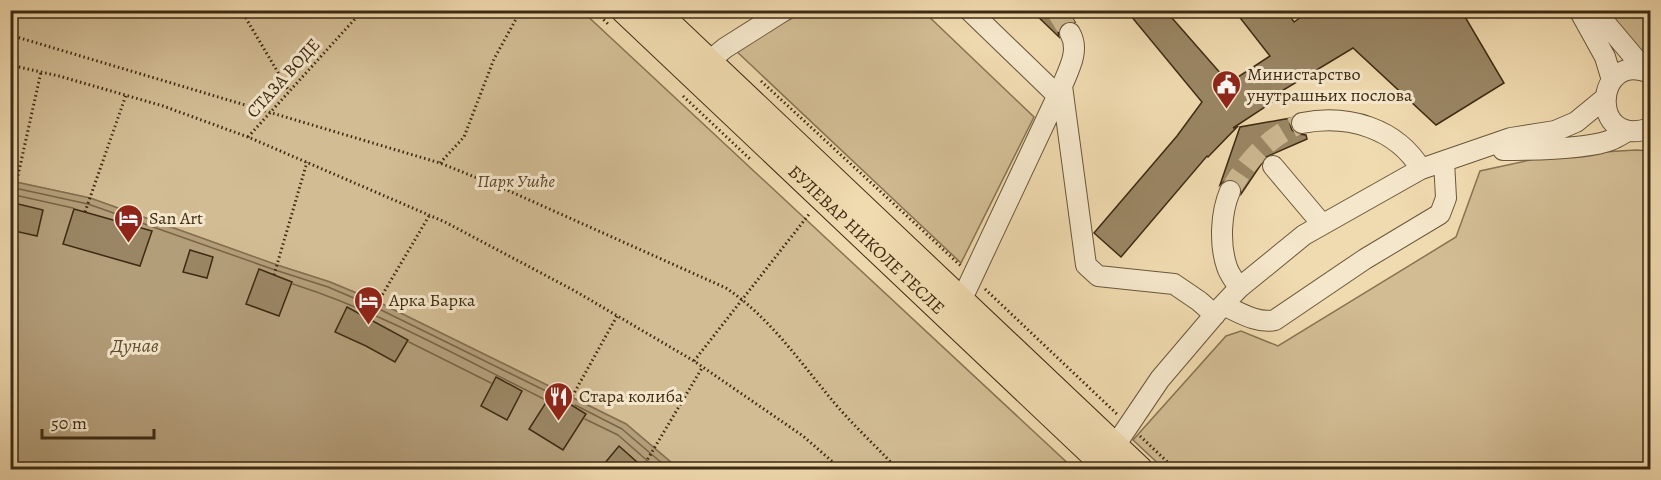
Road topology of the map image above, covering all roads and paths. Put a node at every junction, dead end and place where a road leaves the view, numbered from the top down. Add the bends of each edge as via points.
1 (241, 10) edge
2 (363, 10) edge
3 (521, 10) edge
4 (624, 10) edge
5 (654, 10) edge
6 (785, 10) edge
7 (969, 10) edge
8 (1579, 10) edge
9 (1592, 10) edge
10 (1070, 33) tunnel mouth
11 (10, 35) edge
12 (10, 65) edge
13 (700, 68) junction
14 (1648, 71) edge
15 (41, 72) junction
16 (758, 78) dead end
17 (1612, 80) junction
18 (1060, 91) junction
19 (289, 92) junction
20 (126, 95) junction
21 (1604, 99) junction
22 (270, 112) junction
23 (1302, 123) tunnel mouth
24 (1650, 128) edge
25 (1628, 131) junction
26 (248, 137) junction
27 (1479, 149) junction
28 (1444, 160) junction
29 (307, 162) junction
30 (440, 163) junction
31 (1273, 166) dead end
32 (1421, 169) junction
33 (1230, 191) tunnel mouth
34 (12, 202) dead end
35 (86, 212) dead end
36 (810, 213) dead end
37 (429, 216) junction
38 (1322, 224) junction
39 (274, 275) dead end
40 (973, 277) junction
41 (1239, 288) junction
42 (743, 300) junction
43 (954, 308) junction
44 (1219, 310) junction
45 (366, 316) dead end
46 (617, 316) junction
47 (694, 361) junction
48 (702, 367) junction
49 (568, 404) dead end
50 (1129, 425) junction
51 (1109, 460) edge
52 (644, 467) dead end
53 (842, 470) edge
54 (898, 470) edge
55 (1140, 470) edge
56 (1176, 470) edge

1 - 19 path
2 - 19 path, СТАЗА ВОДЕ
3 - 30 path via 494,59 464,137
4 - 13 main road, БУЛЕВАР НИКОЛЕ ТЕСЛЕ
5 - 13 main road, БУЛЕВАР НИКОЛЕ ТЕСЛЕ
6 - 13 lane
7 - 18 lane
8 - 17 lane via 1605,57
9 - 14 lane
10 - 18 lane via 1074,56
11 - 22 path
12 - 15 path
13 - 43 main road, БУЛЕВАР НИКОЛЕ ТЕСЛЕ
14 - 17 lane via 1632,69
15 - 20 path
15 - 34 path
16 - 40 path
17 - 21 lane
18 - 40 lane
18 - 44 lane via 1086,265 1098,276 1174,284
19 - 22 path, СТАЗА ВОДЕ
20 - 26 path
20 - 35 path
21 - 25 lane via 1609,116
21 - 27 lane via 1576,122 1555,131 1511,138
22 - 26 path, СТАЗА ВОДЕ
22 - 30 path
23 - 32 lane via 1343,121 1376,129 1407,149
24 - 25 lane
25 - 27 lane via 1610,141 1591,144
26 - 29 path
27 - 28 lane
28 - 32 lane
28 - 44 lane via 1446,198 1440,214 1275,320 1266,322
29 - 37 path
29 - 39 path
30 - 42 path via 726,288
31 - 38 lane
32 - 38 lane
33 - 41 lane via 1223,219 1223,241 1227,266
36 - 42 path
37 - 45 path
37 - 46 path
38 - 41 lane
40 - 43 lane
40 - 50 path
41 - 44 lane
42 - 47 path
42 - 54 path
43 - 51 main road, БУЛЕВАР НИКОЛЕ ТЕСЛЕ
44 - 50 lane via 1160,379
46 - 47 path
46 - 49 path
47 - 48 path
48 - 52 path
48 - 53 path via 803,436
50 - 51 lane
50 - 56 path
51 - 55 main road, БУЛЕВАР НИКОЛЕ ТЕСЛЕ

